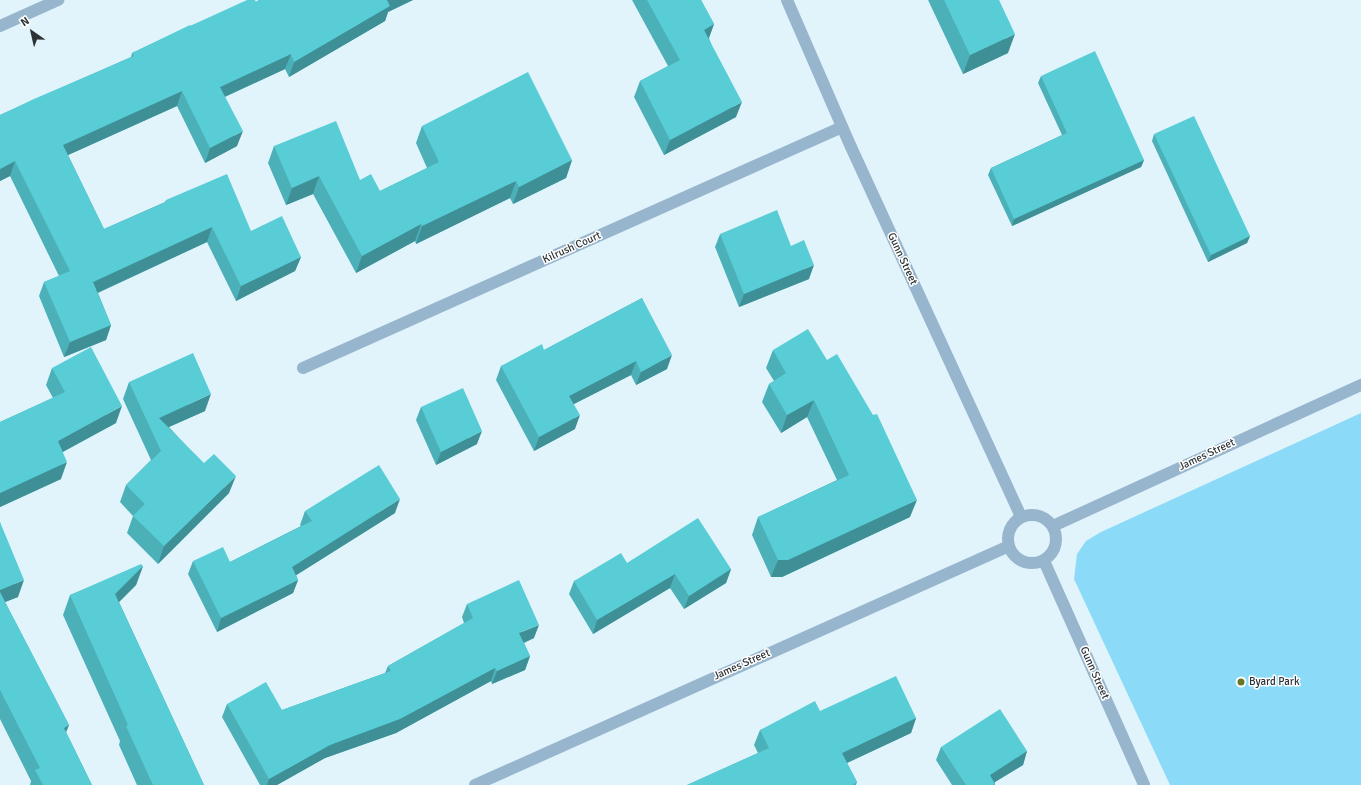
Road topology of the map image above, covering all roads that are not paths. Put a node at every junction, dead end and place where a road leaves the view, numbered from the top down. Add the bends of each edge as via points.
1 (58, 0) edge
2 (787, 0) edge
3 (0, 26) edge
4 (842, 127) junction
5 (303, 368) dead end
6 (1361, 385) edge
7 (1021, 517) junction
8 (1053, 526) junction
9 (1009, 546) junction
10 (1044, 561) junction
11 (475, 785) edge
12 (1144, 785) edge

1 - 3 street
2 - 4 street, Gunn Street
4 - 5 street, Kilrush Court
4 - 7 street, Gunn Street
6 - 8 street, James Street
7 - 8 street via 1038,515 1046,518
7 - 9 street via 1010,529 1007,537
8 - 10 street via 1057,543 1051,555
9 - 10 street via 1012,554 1019,560 1036,564
9 - 11 street, James Street
10 - 12 street, Gunn Street

